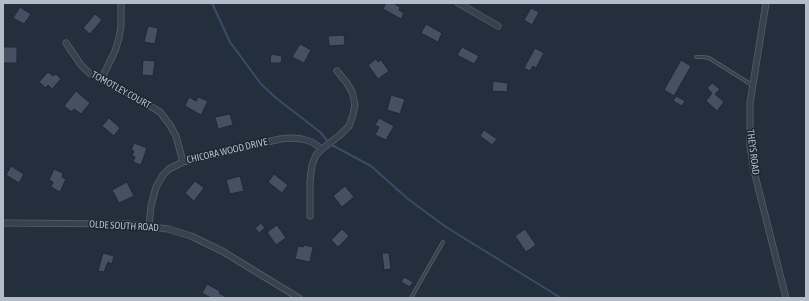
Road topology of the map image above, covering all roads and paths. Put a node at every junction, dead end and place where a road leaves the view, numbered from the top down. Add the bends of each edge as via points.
1 (121, 3) edge
2 (766, 3) edge
3 (462, 4) edge
4 (498, 26) dead end
5 (66, 43) dead end
6 (696, 57) dead end
7 (337, 70) dead end
8 (101, 80) junction
9 (753, 85) junction
10 (322, 149) junction
11 (183, 162) junction
12 (310, 216) dead end
13 (3, 223) edge
14 (149, 226) junction
15 (443, 242) dead end
16 (299, 298) edge
17 (411, 298) edge
18 (786, 298) edge

1 - 8 street via 119,38
2 - 9 street, THEYS ROAD
3 - 4 street
5 - 8 street, TOMOTLEY COURT via 81,65
6 - 9 lane via 709,58
7 - 10 street via 352,92 354,115 340,136
8 - 11 street, TOMOTLEY COURT via 160,112 176,136
9 - 18 street, THEYS ROAD via 750,103 750,146 754,172
10 - 11 street, CHICORA WOOD DRIVE via 302,138 280,139
10 - 12 street via 312,165
11 - 14 street, CHICORA WOOD DRIVE via 169,169 156,187
13 - 14 street, OLDE SOUTH ROAD
14 - 16 street, OLDE SOUTH ROAD via 191,236
15 - 17 lane

